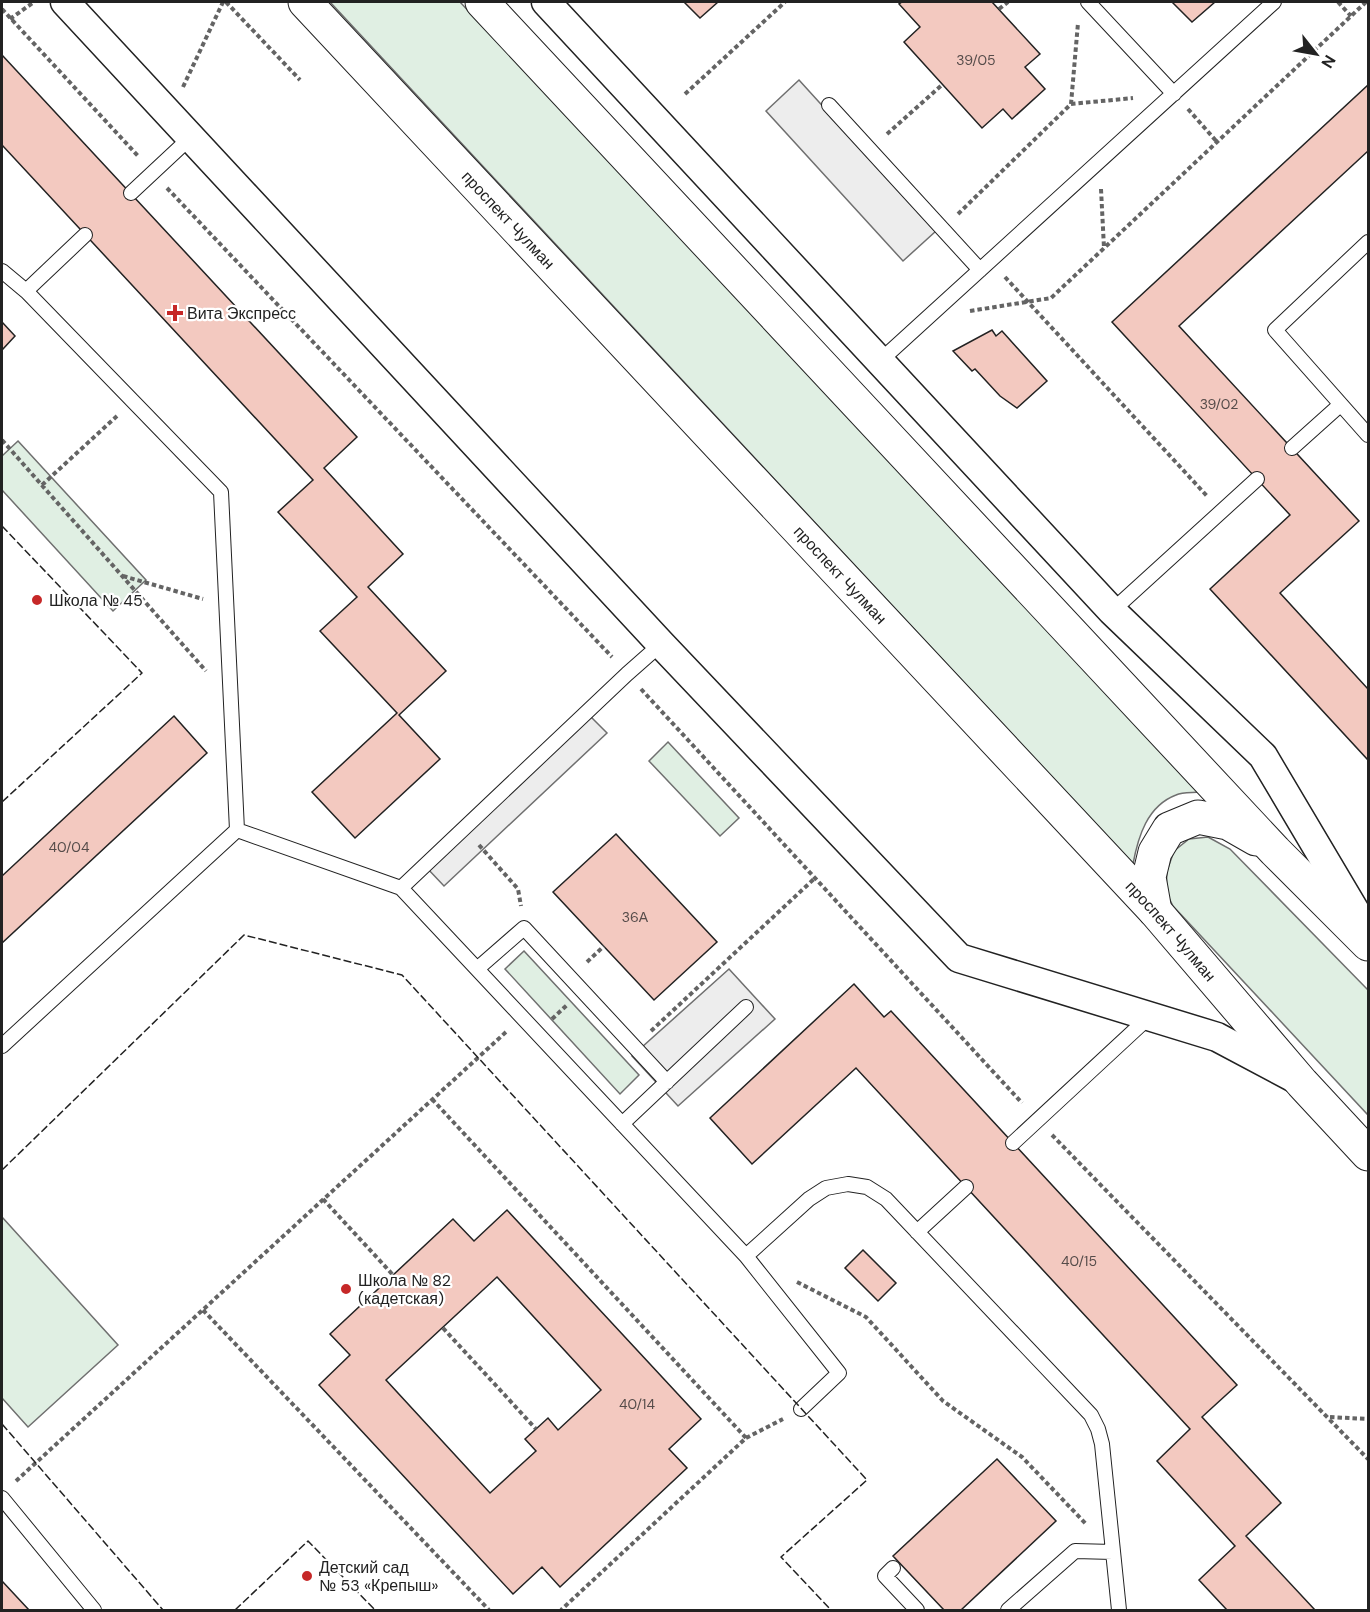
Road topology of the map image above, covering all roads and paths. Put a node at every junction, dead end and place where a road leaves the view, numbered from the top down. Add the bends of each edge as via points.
1 (34, 2) edge
2 (65, 2) edge
3 (224, 2) edge
4 (305, 2) edge
5 (482, 2) edge
6 (546, 2) edge
7 (785, 2) edge
8 (1008, 2) edge
9 (1088, 2) edge
10 (1274, 2) edge
11 (1338, 2) edge
12 (1366, 2) edge
13 (2, 9) edge
14 (999, 9) dead end
15 (1079, 13) dead end
16 (1351, 16) junction
17 (10, 19) junction
18 (300, 80) dead end
19 (942, 85) dead end
20 (685, 94) dead end
21 (1174, 94) junction
22 (1071, 104) junction
23 (829, 105) dead end
24 (170, 115) junction
25 (191, 137) junction
26 (1218, 141) junction
27 (870, 150) junction
28 (1100, 161) junction
29 (153, 172) junction
30 (130, 193) dead end
31 (942, 229) junction
32 (85, 235) dead end
33 (1368, 242) edge
34 (1104, 248) junction
35 (985, 265) junction
36 (2, 271) edge
37 (26, 291) junction
38 (1027, 302) junction
39 (927, 318) junction
40 (880, 361) junction
41 (134, 402) junction
42 (1340, 405) junction
43 (1368, 435) edge
44 (2, 440) edge
45 (1292, 448) dead end
46 (1257, 479) dead end
47 (42, 485) junction
48 (1221, 511) junction
49 (122, 575) junction
50 (226, 606) junction
51 (1112, 611) junction
52 (662, 644) junction
53 (627, 674) junction
54 (230, 698) junction
55 (465, 828) junction
56 (237, 830) junction
57 (1275, 851) junction
58 (815, 878) junction
59 (401, 888) junction
60 (1155, 911) junction
61 (525, 928) junction
62 (1368, 933) edge
63 (1368, 944) edge
64 (477, 969) junction
65 (583, 991) junction
66 (746, 1007) dead end
67 (522, 1017) junction
68 (1149, 1017) junction
69 (537, 1033) junction
70 (2, 1046) edge
71 (634, 1047) junction
72 (667, 1082) junction
73 (1302, 1083) junction
74 (432, 1099) junction
75 (1037, 1120) junction
76 (622, 1124) junction
77 (1013, 1143) dead end
78 (1368, 1154) edge
79 (966, 1187) dead end
80 (323, 1200) junction
81 (917, 1232) junction
82 (746, 1256) junction
83 (393, 1275) dead end
84 (796, 1282) dead end
85 (203, 1310) junction
86 (443, 1328) dead end
87 (801, 1408) joint
88 (1330, 1417) junction
89 (1368, 1419) edge
90 (536, 1429) dead end
91 (746, 1438) junction
92 (1368, 1459) edge
93 (10, 1486) dead end
94 (2, 1498) edge
95 (1113, 1552) junction
96 (894, 1568) dead end
97 (94, 1611) edge
98 (489, 1611) edge
99 (561, 1611) edge
100 (917, 1611) edge
101 (1008, 1611) edge
102 (1119, 1611) edge

1 - 17 path
2 - 24 street
3 - 18 path
3 - 24 path
4 - 60 main road, проспект Чулман
5 - 57 main road
6 - 40 street
7 - 20 path
8 - 14 path
9 - 21 lane
10 - 21 lane
11 - 16 path
12 - 16 path
13 - 17 path
15 - 22 path
16 - 26 path
17 - 29 path
19 - 27 path
21 - 22 path
21 - 26 path
21 - 28 lane
22 - 31 path
23 - 27 lane
24 - 25 street
25 - 29 lane
25 - 52 street
26 - 34 path
27 - 31 lane
28 - 34 path
28 - 35 lane
29 - 30 lane
29 - 53 path
31 - 35 lane
32 - 37 lane
33 - 42 lane via 1275,330
34 - 38 path via 1051,298
35 - 38 path
35 - 39 lane
36 - 37 lane
37 - 41 lane
38 - 39 path
38 - 48 path
39 - 40 lane
40 - 51 street
41 - 47 path
41 - 50 lane via 221,492
42 - 43 lane
42 - 45 lane
44 - 47 path
46 - 48 lane
47 - 49 path
48 - 51 lane
49 - 50 path
49 - 54 path
50 - 54 lane
51 - 62 street via 1263,756
52 - 53 lane
52 - 68 street via 959,958
53 - 55 lane
53 - 58 path
54 - 56 lane
55 - 59 lane
55 - 61 path via 518,889
56 - 59 lane
56 - 70 lane
57 - 60 main road via 1228,823 1198,817 1169,829 1155,852 1149,877
57 - 63 main road
58 - 71 path
58 - 75 path
59 - 64 lane
60 - 73 main road, проспект Чулман
61 - 64 lane
61 - 65 lane
64 - 67 lane
65 - 69 path
65 - 71 lane
66 - 72 lane
67 - 69 lane
67 - 74 path
68 - 73 street via 1217,1036
68 - 75 lane
69 - 76 lane
71 - 72 lane
72 - 76 lane
73 - 78 main road, проспект Чулман
74 - 80 path
74 - 91 path
75 - 77 lane
75 - 88 path
76 - 82 lane
79 - 81 lane
80 - 83 path
80 - 85 path
81 - 82 lane via 886,1199 867,1187 848,1184 826,1188 809,1199
81 - 95 lane via 1091,1415 1102,1444
82 - 87 lane via 839,1373
84 - 95 path via 866,1317 943,1401 1022,1457
85 - 93 path
85 - 98 path
86 - 90 path
87 - 91 path
88 - 89 path
88 - 92 path
91 - 99 path
94 - 97 lane
95 - 101 lane via 1075,1551
95 - 102 lane
96 - 100 lane via 885,1576

